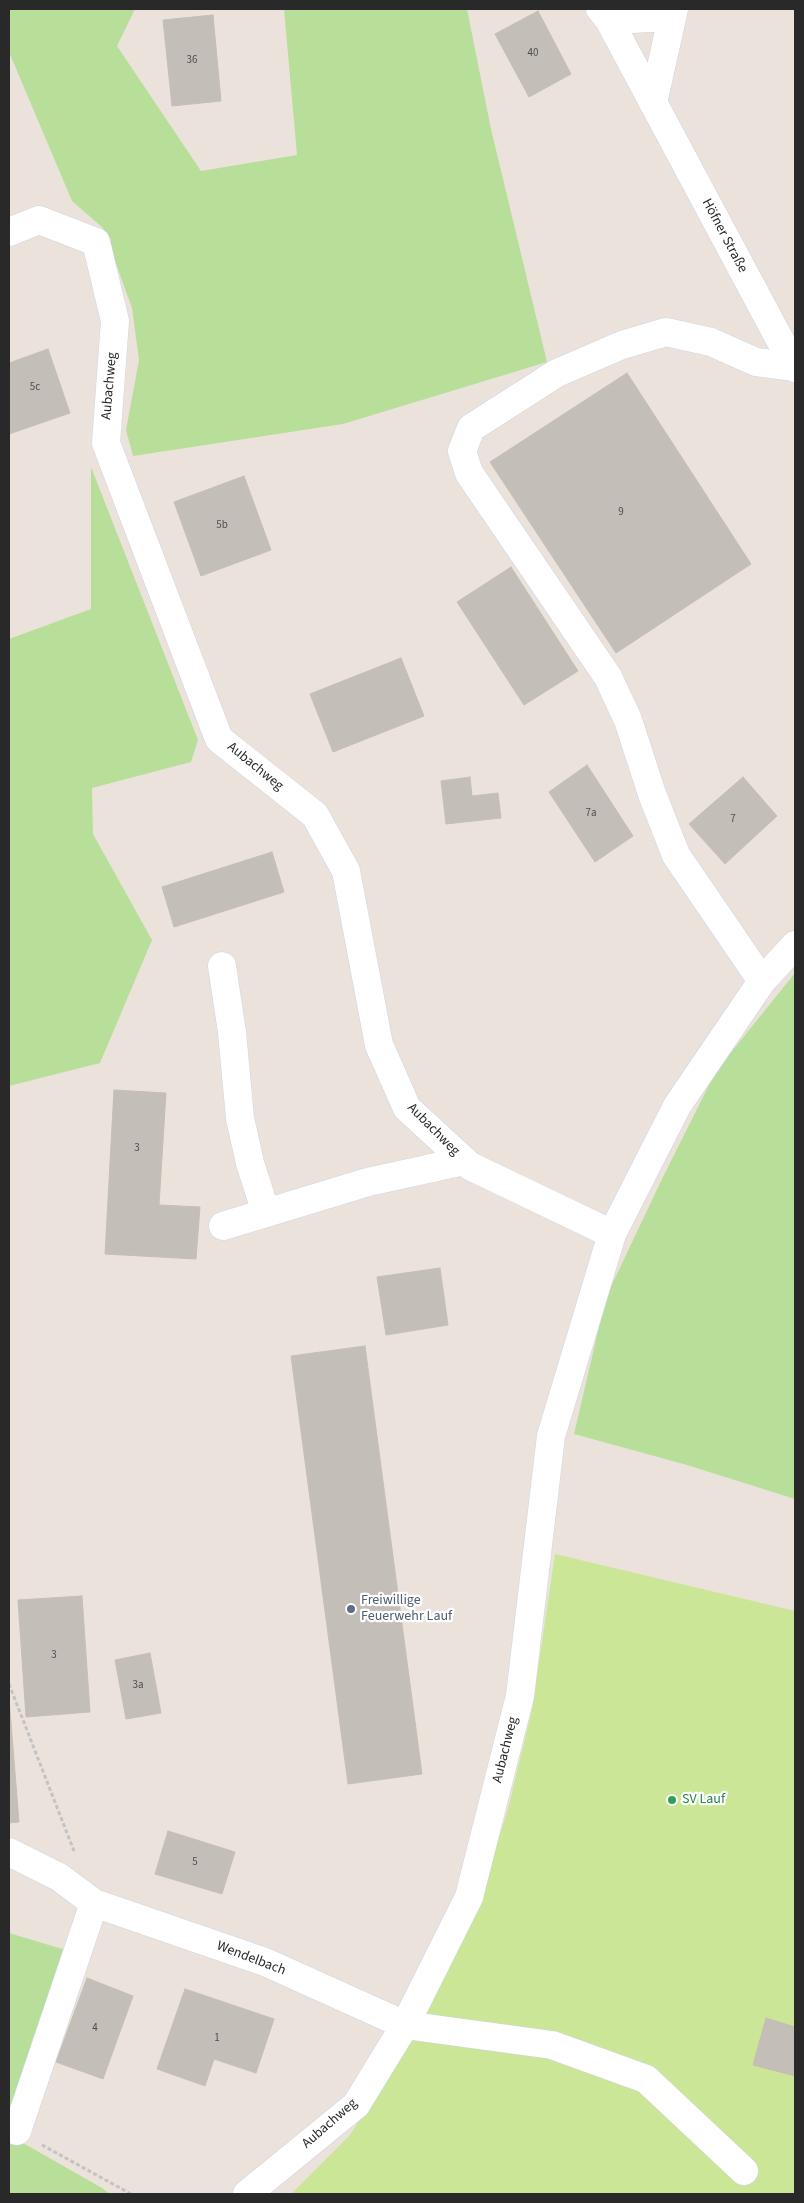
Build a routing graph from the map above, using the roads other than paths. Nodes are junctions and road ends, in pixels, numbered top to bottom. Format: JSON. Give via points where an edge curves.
{"nodes":[{"id":1,"x":673,"y":13,"type":"edge"},
{"id":2,"x":605,"y":15,"type":"edge"},
{"id":3,"x":653,"y":103,"type":"junction"},
{"id":4,"x":9,"y":232,"type":"edge"},
{"id":5,"x":795,"y":367,"type":"edge"},
{"id":6,"x":795,"y":945,"type":"edge"},
{"id":7,"x":222,"y":966,"type":"dead end"},
{"id":8,"x":762,"y":981,"type":"junction"},
{"id":9,"x":464,"y":1161,"type":"junction"},
{"id":10,"x":266,"y":1213,"type":"junction"},
{"id":11,"x":223,"y":1226,"type":"dead end"},
{"id":12,"x":612,"y":1234,"type":"junction"},
{"id":13,"x":9,"y":1852,"type":"edge"},
{"id":14,"x":94,"y":1903,"type":"junction"},
{"id":15,"x":405,"y":2025,"type":"junction"},
{"id":16,"x":17,"y":2131,"type":"road end"},
{"id":17,"x":744,"y":2170,"type":"dead end"},
{"id":18,"x":247,"y":2194,"type":"edge"}],
"edges":[{"from":1,"to":2,"type":"street"},
{"from":1,"to":3,"type":"street"},
{"from":2,"to":3,"type":"street","name":"Höfner Straße"},
{"from":3,"to":5,"type":"street","name":"Höfner Straße"},
{"from":4,"to":9,"type":"street","name":"Aubachweg","via":[[39,220],[96,242],[116,321],[106,443],[219,738],[315,815],[346,872],[379,1045],[407,1108]]},
{"from":5,"to":8,"type":"street","via":[[756,362],[710,342],[666,332],[622,345],[557,373],[471,428],[462,451],[469,473],[608,676],[628,720],[676,855]]},
{"from":6,"to":8,"type":"street","name":"Aubachweg"},
{"from":7,"to":10,"type":"street","via":[[240,1118]]},
{"from":8,"to":12,"type":"street","name":"Aubachweg","via":[[677,1106]]},
{"from":9,"to":10,"type":"street","via":[[368,1182]]},
{"from":9,"to":12,"type":"street","name":"Aubachweg"},
{"from":10,"to":11,"type":"street"},
{"from":12,"to":15,"type":"street","name":"Aubachweg","via":[[550,1436],[520,1696],[469,1897]]},
{"from":13,"to":14,"type":"street","name":"Wendelbach","via":[[59,1876]]},
{"from":14,"to":15,"type":"street","name":"Wendelbach","via":[[266,1962]]},
{"from":14,"to":16,"type":"street"},
{"from":15,"to":17,"type":"street","name":"Wendelbach","via":[[552,2045],[646,2080]]},
{"from":15,"to":18,"type":"street","name":"Aubachweg","via":[[356,2105]]}]}
